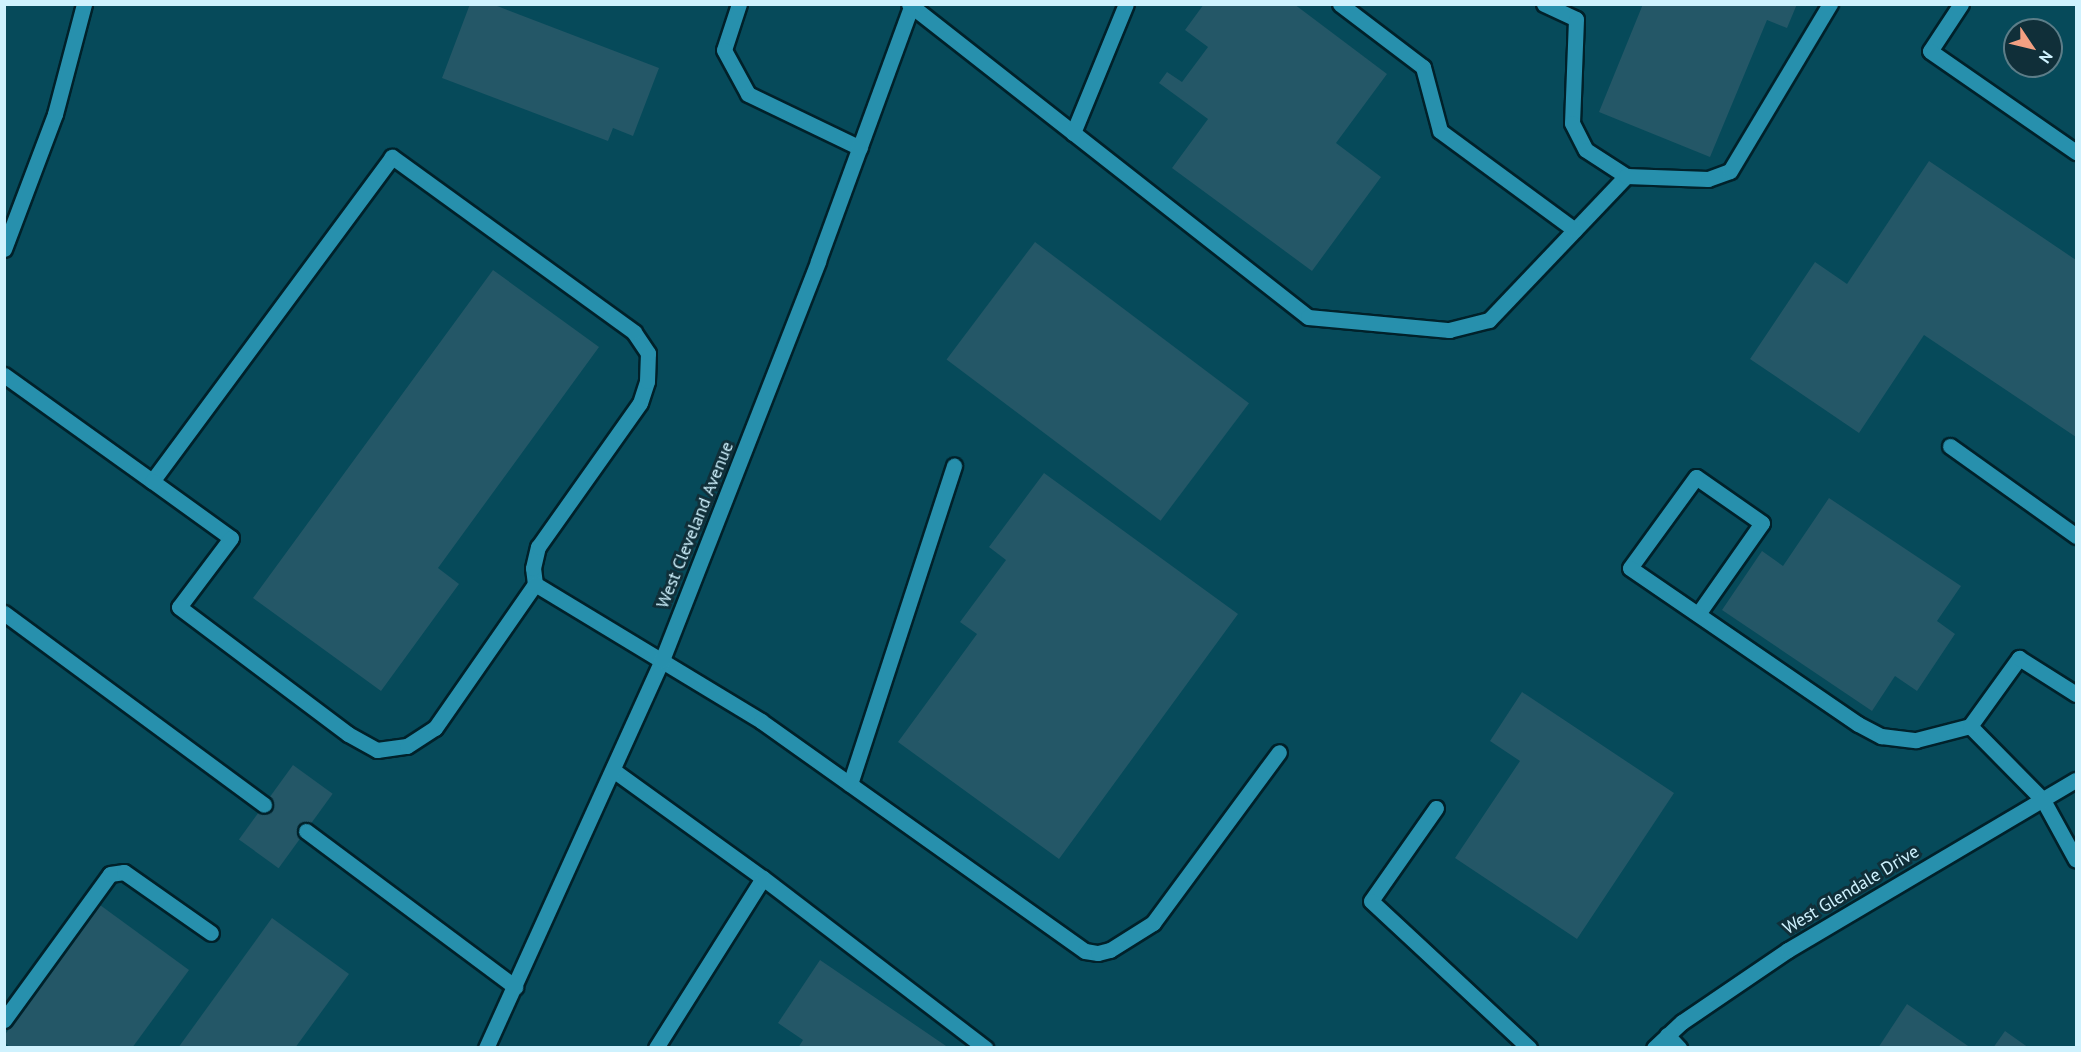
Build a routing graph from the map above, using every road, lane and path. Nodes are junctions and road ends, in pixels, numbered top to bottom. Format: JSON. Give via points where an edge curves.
{"nodes":[{"id":1,"x":84,"y":4,"type":"edge"},
{"id":2,"x":739,"y":4,"type":"edge"},
{"id":3,"x":1126,"y":4,"type":"edge"},
{"id":4,"x":1340,"y":4,"type":"edge"},
{"id":5,"x":1544,"y":4,"type":"edge"},
{"id":6,"x":1830,"y":4,"type":"edge"},
{"id":7,"x":1961,"y":4,"type":"edge"},
{"id":8,"x":910,"y":5,"type":"edge"},
{"id":9,"x":1073,"y":133,"type":"junction"},
{"id":10,"x":860,"y":148,"type":"junction"},
{"id":11,"x":2076,"y":152,"type":"edge"},
{"id":12,"x":1626,"y":176,"type":"junction"},
{"id":13,"x":1575,"y":230,"type":"junction"},
{"id":14,"x":4,"y":249,"type":"edge"},
{"id":15,"x":4,"y":375,"type":"edge"},
{"id":16,"x":1950,"y":446,"type":"dead end"},
{"id":17,"x":954,"y":466,"type":"dead end"},
{"id":18,"x":152,"y":481,"type":"junction"},
{"id":19,"x":2076,"y":536,"type":"edge"},
{"id":20,"x":534,"y":584,"type":"junction"},
{"id":21,"x":4,"y":613,"type":"edge"},
{"id":22,"x":1698,"y":614,"type":"junction"},
{"id":23,"x":662,"y":660,"type":"junction"},
{"id":24,"x":2076,"y":694,"type":"edge"},
{"id":25,"x":1970,"y":726,"type":"junction"},
{"id":26,"x":1279,"y":752,"type":"dead end"},
{"id":27,"x":613,"y":770,"type":"junction"},
{"id":28,"x":2076,"y":780,"type":"edge"},
{"id":29,"x":850,"y":784,"type":"junction"},
{"id":30,"x":2043,"y":800,"type":"junction"},
{"id":31,"x":264,"y":806,"type":"dead end"},
{"id":32,"x":1436,"y":808,"type":"dead end"},
{"id":33,"x":306,"y":831,"type":"dead end"},
{"id":34,"x":2076,"y":860,"type":"edge"},
{"id":35,"x":762,"y":878,"type":"junction"},
{"id":36,"x":211,"y":933,"type":"dead end"},
{"id":37,"x":515,"y":987,"type":"junction"},
{"id":38,"x":4,"y":1020,"type":"edge"},
{"id":39,"x":1667,"y":1035,"type":"junction"},
{"id":40,"x":486,"y":1047,"type":"edge"},
{"id":41,"x":656,"y":1047,"type":"edge"},
{"id":42,"x":985,"y":1047,"type":"edge"},
{"id":43,"x":1529,"y":1047,"type":"edge"},
{"id":44,"x":1654,"y":1047,"type":"edge"},
{"id":45,"x":1679,"y":1047,"type":"edge"}],
"edges":[{"from":1,"to":14,"type":"main road","via":[[55,114]]},
{"from":2,"to":10,"type":"main road","via":[[724,50],[748,94]]},
{"from":3,"to":9,"type":"main road"},
{"from":4,"to":13,"type":"main road","via":[[1423,67],[1440,131]]},
{"from":5,"to":12,"type":"main road","via":[[1576,19],[1572,123],[1586,150]]},
{"from":6,"to":12,"type":"main road","via":[[1730,171],[1708,179]]},
{"from":7,"to":11,"type":"main road","via":[[1930,51]]},
{"from":8,"to":9,"type":"main road"},
{"from":8,"to":10,"type":"main road","name":"West Cleveland Avenue"},
{"from":9,"to":13,"type":"main road","via":[[1308,317],[1449,330],[1471,328],[1489,320]]},
{"from":10,"to":23,"type":"main road","name":"West Cleveland Avenue"},
{"from":12,"to":13,"type":"main road"},
{"from":15,"to":18,"type":"main road"},
{"from":16,"to":19,"type":"main road"},
{"from":17,"to":29,"type":"main road"},
{"from":18,"to":20,"type":"main road","via":[[231,538],[178,607],[348,734],[377,750],[406,746],[435,728]]},
{"from":18,"to":20,"type":"main road","via":[[392,157],[634,332],[648,352],[647,381],[640,404],[538,547]]},
{"from":20,"to":23,"type":"main road"},
{"from":21,"to":31,"type":"main road"},
{"from":22,"to":22,"type":"main road","via":[[1630,568],[1696,477],[1762,523]]},
{"from":22,"to":25,"type":"main road","via":[[1881,736],[1916,740]]},
{"from":23,"to":27,"type":"main road","name":"West Cleveland Avenue"},
{"from":23,"to":29,"type":"main road","via":[[762,721]]},
{"from":24,"to":25,"type":"main road","via":[[2019,658]]},
{"from":25,"to":30,"type":"main road"},
{"from":26,"to":29,"type":"main road","via":[[1153,923],[1110,950],[1098,953],[1085,951]]},
{"from":27,"to":35,"type":"main road"},
{"from":27,"to":37,"type":"main road","name":"West Cleveland Avenue"},
{"from":28,"to":30,"type":"main road","name":"West Glendale Drive"},
{"from":30,"to":34,"type":"main road"},
{"from":30,"to":39,"type":"main road","name":"West Glendale Drive","via":[[1788,950]]},
{"from":32,"to":43,"type":"main road","via":[[1371,901]]},
{"from":33,"to":37,"type":"main road"},
{"from":35,"to":41,"type":"main road"},
{"from":35,"to":42,"type":"main road"},
{"from":36,"to":38,"type":"main road","via":[[124,872],[110,874]]},
{"from":37,"to":40,"type":"main road","name":"West Cleveland Avenue"},
{"from":39,"to":44,"type":"main road","name":"West Glendale Drive"},
{"from":39,"to":45,"type":"main road"}]}
